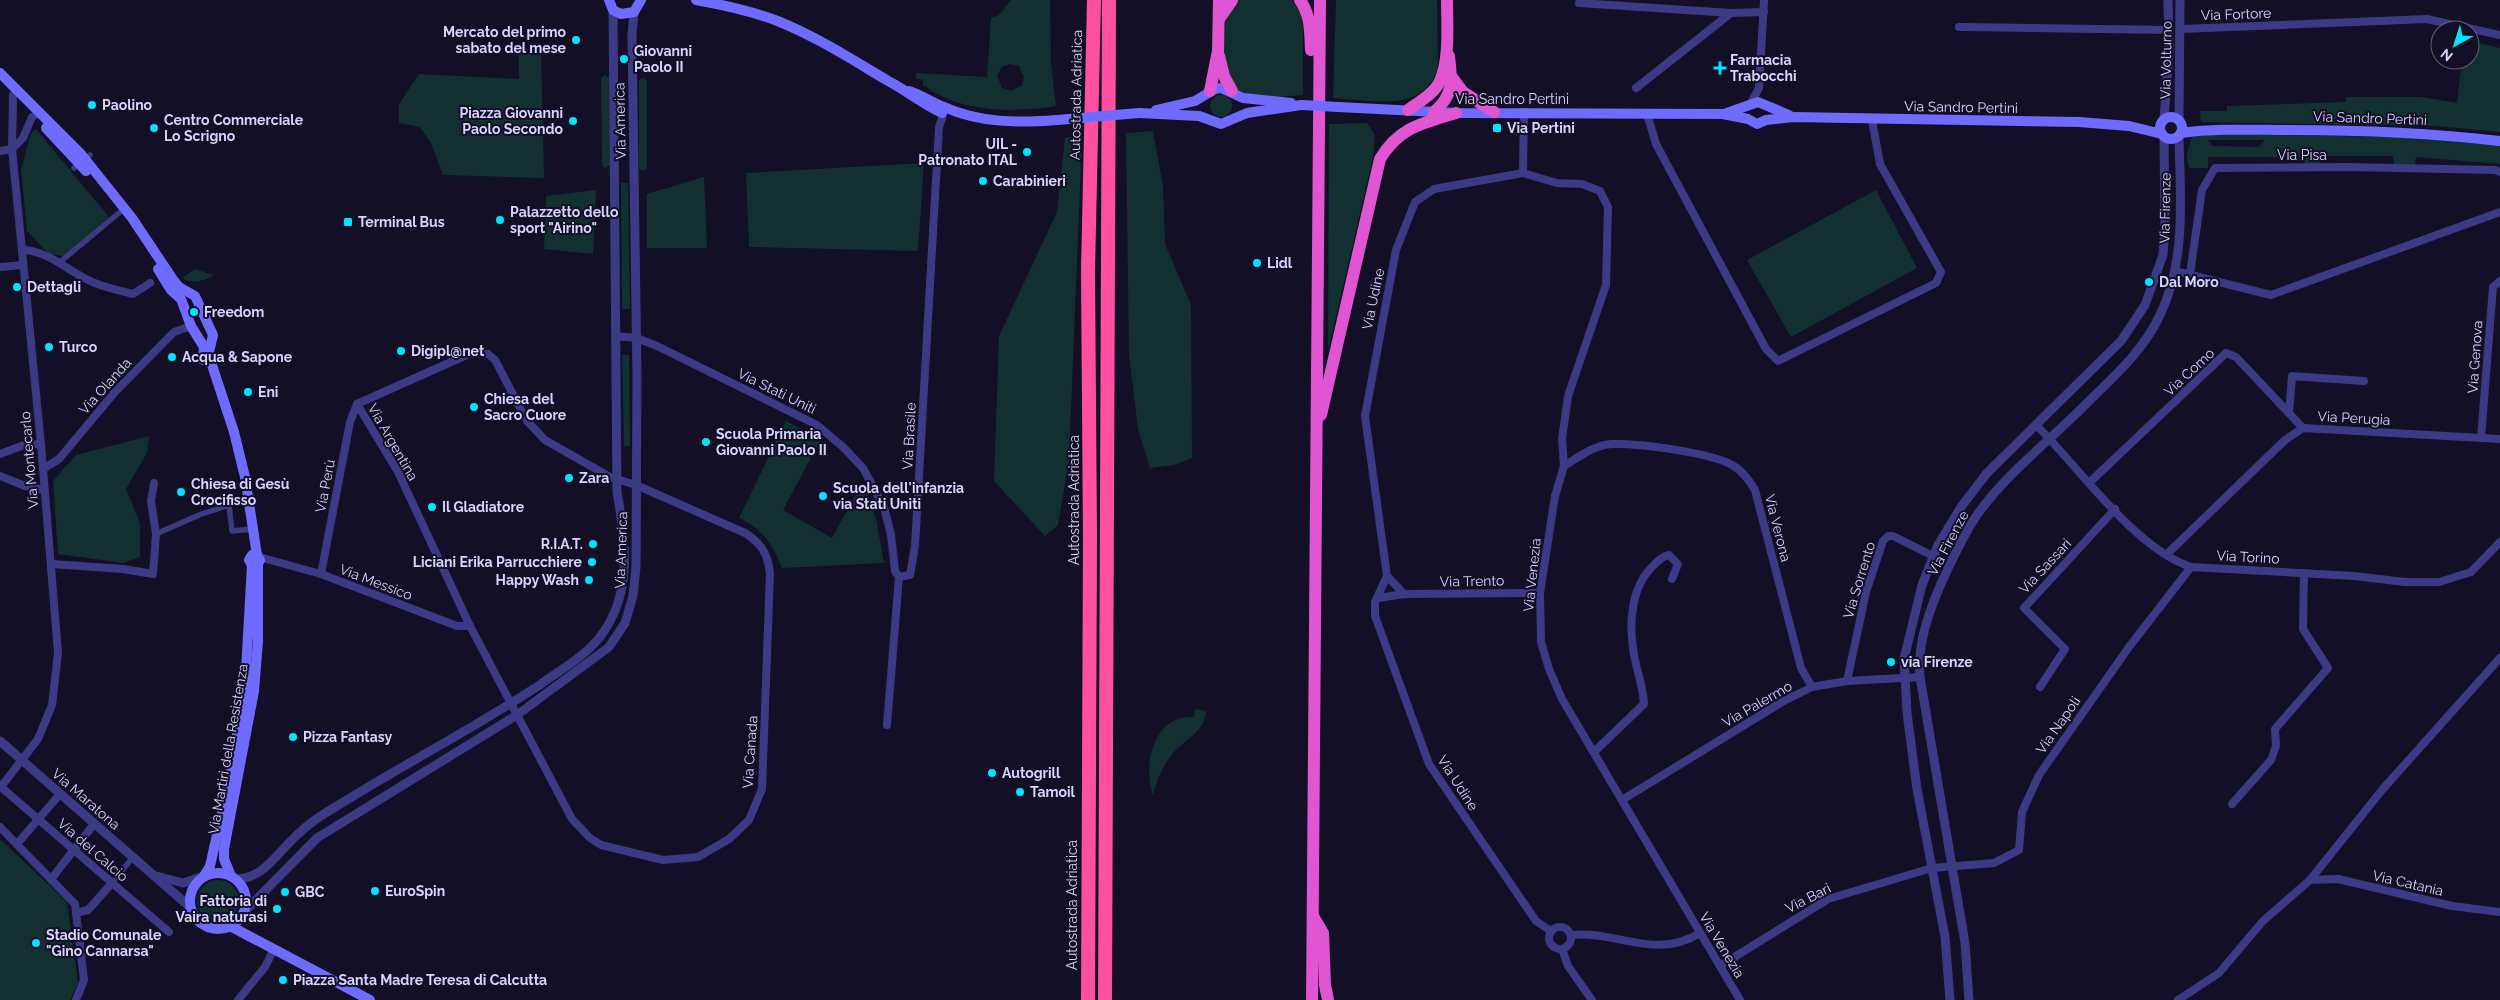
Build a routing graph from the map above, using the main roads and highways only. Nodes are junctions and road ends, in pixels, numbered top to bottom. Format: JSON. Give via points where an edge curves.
{"nodes":[{"id":1,"x":641,"y":0,"type":"edge"},
{"id":2,"x":696,"y":0,"type":"edge"},
{"id":3,"x":1094,"y":0,"type":"edge"},
{"id":4,"x":1109,"y":0,"type":"edge"},
{"id":5,"x":1219,"y":0,"type":"edge"},
{"id":6,"x":1232,"y":0,"type":"edge"},
{"id":7,"x":1300,"y":0,"type":"edge"},
{"id":8,"x":1320,"y":0,"type":"edge"},
{"id":9,"x":1326,"y":0,"type":"edge"},
{"id":10,"x":1447,"y":0,"type":"edge"},
{"id":11,"x":611,"y":5,"type":"edge"},
{"id":12,"x":1219,"y":18,"type":"junction"},
{"id":13,"x":1319,"y":27,"type":"junction"},
{"id":14,"x":1446,"y":42,"type":"junction"},
{"id":15,"x":1218,"y":51,"type":"junction"},
{"id":16,"x":1319,"y":71,"type":"junction"},
{"id":17,"x":2,"y":76,"type":"edge"},
{"id":18,"x":1452,"y":76,"type":"junction"},
{"id":19,"x":1208,"y":93,"type":"junction"},
{"id":20,"x":1234,"y":93,"type":"junction"},
{"id":21,"x":1301,"y":105,"type":"junction"},
{"id":22,"x":1750,"y":105,"type":"junction"},
{"id":23,"x":1765,"y":106,"type":"junction"},
{"id":24,"x":1408,"y":110,"type":"junction"},
{"id":25,"x":1141,"y":112,"type":"junction"},
{"id":26,"x":1434,"y":112,"type":"junction"},
{"id":27,"x":1494,"y":112,"type":"junction"},
{"id":28,"x":1456,"y":113,"type":"junction"},
{"id":29,"x":1723,"y":114,"type":"junction"},
{"id":30,"x":1236,"y":116,"type":"junction"},
{"id":31,"x":1793,"y":117,"type":"junction"},
{"id":32,"x":1748,"y":119,"type":"junction"},
{"id":33,"x":1766,"y":120,"type":"junction"},
{"id":34,"x":2163,"y":120,"type":"junction"},
{"id":35,"x":1210,"y":121,"type":"junction"},
{"id":36,"x":2180,"y":121,"type":"junction"},
{"id":37,"x":2129,"y":126,"type":"junction"},
{"id":38,"x":2209,"y":130,"type":"junction"},
{"id":39,"x":2163,"y":135,"type":"junction"},
{"id":40,"x":2180,"y":135,"type":"junction"},
{"id":41,"x":2500,"y":140,"type":"edge"},
{"id":42,"x":82,"y":161,"type":"junction"},
{"id":43,"x":185,"y":296,"type":"junction"},
{"id":44,"x":208,"y":346,"type":"junction"},
{"id":45,"x":1315,"y":442,"type":"junction"},
{"id":46,"x":256,"y":559,"type":"junction"},
{"id":47,"x":204,"y":876,"type":"junction"},
{"id":48,"x":233,"y":877,"type":"junction"},
{"id":49,"x":243,"y":913,"type":"junction"},
{"id":50,"x":1313,"y":916,"type":"junction"},
{"id":51,"x":230,"y":926,"type":"junction"},
{"id":52,"x":260,"y":941,"type":"junction"},
{"id":53,"x":1311,"y":997,"type":"edge"},
{"id":54,"x":370,"y":1000,"type":"edge"},
{"id":55,"x":1088,"y":1000,"type":"edge"},
{"id":56,"x":1105,"y":1000,"type":"edge"},
{"id":57,"x":1328,"y":1000,"type":"edge"}],
"edges":[{"from":1,"to":11,"type":"main road","via":[[634,12],[621,14]]},
{"from":2,"to":25,"type":"main road","name":"Via Sandro Pertini","bridge":true,"via":[[780,22],[904,89],[920,103],[946,113],[1029,122]]},
{"from":3,"to":55,"type":"highway","name":"Autostrada Adriatica","via":[[1088,270]]},
{"from":4,"to":56,"type":"highway"},
{"from":5,"to":12,"type":"highway"},
{"from":6,"to":12,"type":"highway"},
{"from":7,"to":16,"type":"highway","via":[[1307,10],[1311,57]]},
{"from":8,"to":13,"type":"highway"},
{"from":9,"to":13,"type":"highway"},
{"from":10,"to":14,"type":"highway"},
{"from":12,"to":15,"type":"highway"},
{"from":13,"to":16,"type":"highway"},
{"from":14,"to":18,"type":"highway"},
{"from":14,"to":24,"type":"highway","via":[[1439,82],[1432,92]]},
{"from":15,"to":19,"type":"highway"},
{"from":15,"to":20,"type":"highway","via":[[1224,76]]},
{"from":16,"to":45,"type":"highway"},
{"from":17,"to":42,"type":"main road","name":"Via Martiri della Resistenza"},
{"from":17,"to":42,"type":"main road","name":"Via Martiri della Resistenza","via":[[13,95]]},
{"from":18,"to":26,"type":"highway","via":[[1445,102]]},
{"from":18,"to":27,"type":"highway","via":[[1463,92]]},
{"from":19,"to":20,"type":"main road","name":"Via Sandro Pertini","via":[[1221,88]]},
{"from":19,"to":25,"type":"main road","name":"Via Sandro Pertini","via":[[1195,101]]},
{"from":19,"to":35,"type":"main road","via":[[1203,106]]},
{"from":20,"to":21,"type":"main road","name":"Via Sandro Pertini","via":[[1255,100]]},
{"from":20,"to":30,"type":"main road","via":[[1239,106]]},
{"from":21,"to":24,"type":"main road","name":"Via Sandro Pertini","bridge":true},
{"from":21,"to":30,"type":"main road","name":"Via Sandro Pertini"},
{"from":22,"to":23,"type":"main road","name":"Via Sandro Pertini","via":[[1758,102]]},
{"from":22,"to":29,"type":"main road","name":"Via Sandro Pertini"},
{"from":22,"to":32,"type":"main road","via":[[1746,115]]},
{"from":23,"to":31,"type":"main road","name":"Via Sandro Pertini"},
{"from":23,"to":33,"type":"main road"},
{"from":24,"to":26,"type":"main road","name":"Via Sandro Pertini"},
{"from":25,"to":35,"type":"main road","name":"Via Sandro Pertini","via":[[1199,116]]},
{"from":26,"to":28,"type":"main road","name":"Via Sandro Pertini"},
{"from":27,"to":28,"type":"main road","name":"Via Sandro Pertini"},
{"from":27,"to":29,"type":"main road","name":"Via Sandro Pertini"},
{"from":28,"to":45,"type":"highway","via":[[1404,131],[1389,143],[1380,159]]},
{"from":29,"to":32,"type":"main road","name":"Via Sandro Pertini"},
{"from":30,"to":35,"type":"main road","name":"Via Sandro Pertini","via":[[1227,123]]},
{"from":31,"to":33,"type":"main road","name":"Via Sandro Pertini"},
{"from":31,"to":37,"type":"main road","name":"Via Sandro Pertini","via":[[2079,122]]},
{"from":32,"to":33,"type":"main road","name":"Via Sandro Pertini","via":[[1757,124]]},
{"from":34,"to":36,"type":"main road","name":"Via Sandro Pertini","via":[[2172,116]]},
{"from":34,"to":37,"type":"main road","name":"Via Sandro Pertini"},
{"from":34,"to":39,"type":"main road","via":[[2160,128]]},
{"from":36,"to":38,"type":"main road","name":"Via Sandro Pertini"},
{"from":36,"to":40,"type":"main road"},
{"from":37,"to":39,"type":"main road","name":"Via Sandro Pertini"},
{"from":38,"to":40,"type":"main road","name":"Via Sandro Pertini"},
{"from":38,"to":41,"type":"main road","name":"Via Sandro Pertini","via":[[2356,130]]},
{"from":39,"to":40,"type":"main road","name":"Via Sandro Pertini","via":[[2171,139]]},
{"from":42,"to":43,"type":"main road","name":"Via Martiri della Resistenza","via":[[132,218]]},
{"from":42,"to":43,"type":"main road","name":"Via Martiri della Resistenza","via":[[136,231],[171,290]]},
{"from":43,"to":44,"type":"main road","name":"Via Martiri della Resistenza","via":[[191,326]]},
{"from":43,"to":44,"type":"main road","name":"Via Martiri della Resistenza","via":[[195,296],[213,335]]},
{"from":44,"to":46,"type":"main road","name":"Via Martiri della Resistenza","via":[[203,360],[224,416],[242,479]]},
{"from":45,"to":50,"type":"highway"},
{"from":46,"to":47,"type":"main road","name":"Via Martiri della Resistenza","via":[[245,688],[228,786],[210,866]]},
{"from":46,"to":48,"type":"main road","name":"Via Martiri della Resistenza","via":[[258,641],[254,691],[224,849],[224,859]]},
{"from":47,"to":48,"type":"main road","via":[[221,873]]},
{"from":47,"to":51,"type":"main road","name":"Via Martiri della Resistenza","via":[[190,897],[197,920],[205,926],[219,929]]},
{"from":48,"to":49,"type":"main road","name":"Via Martiri della Resistenza","via":[[245,894]]},
{"from":49,"to":51,"type":"main road"},
{"from":49,"to":52,"type":"main road","via":[[249,929]]},
{"from":50,"to":53,"type":"highway"},
{"from":50,"to":57,"type":"highway","via":[[1323,933]]},
{"from":51,"to":52,"type":"main road"},
{"from":52,"to":54,"type":"main road"}]}
